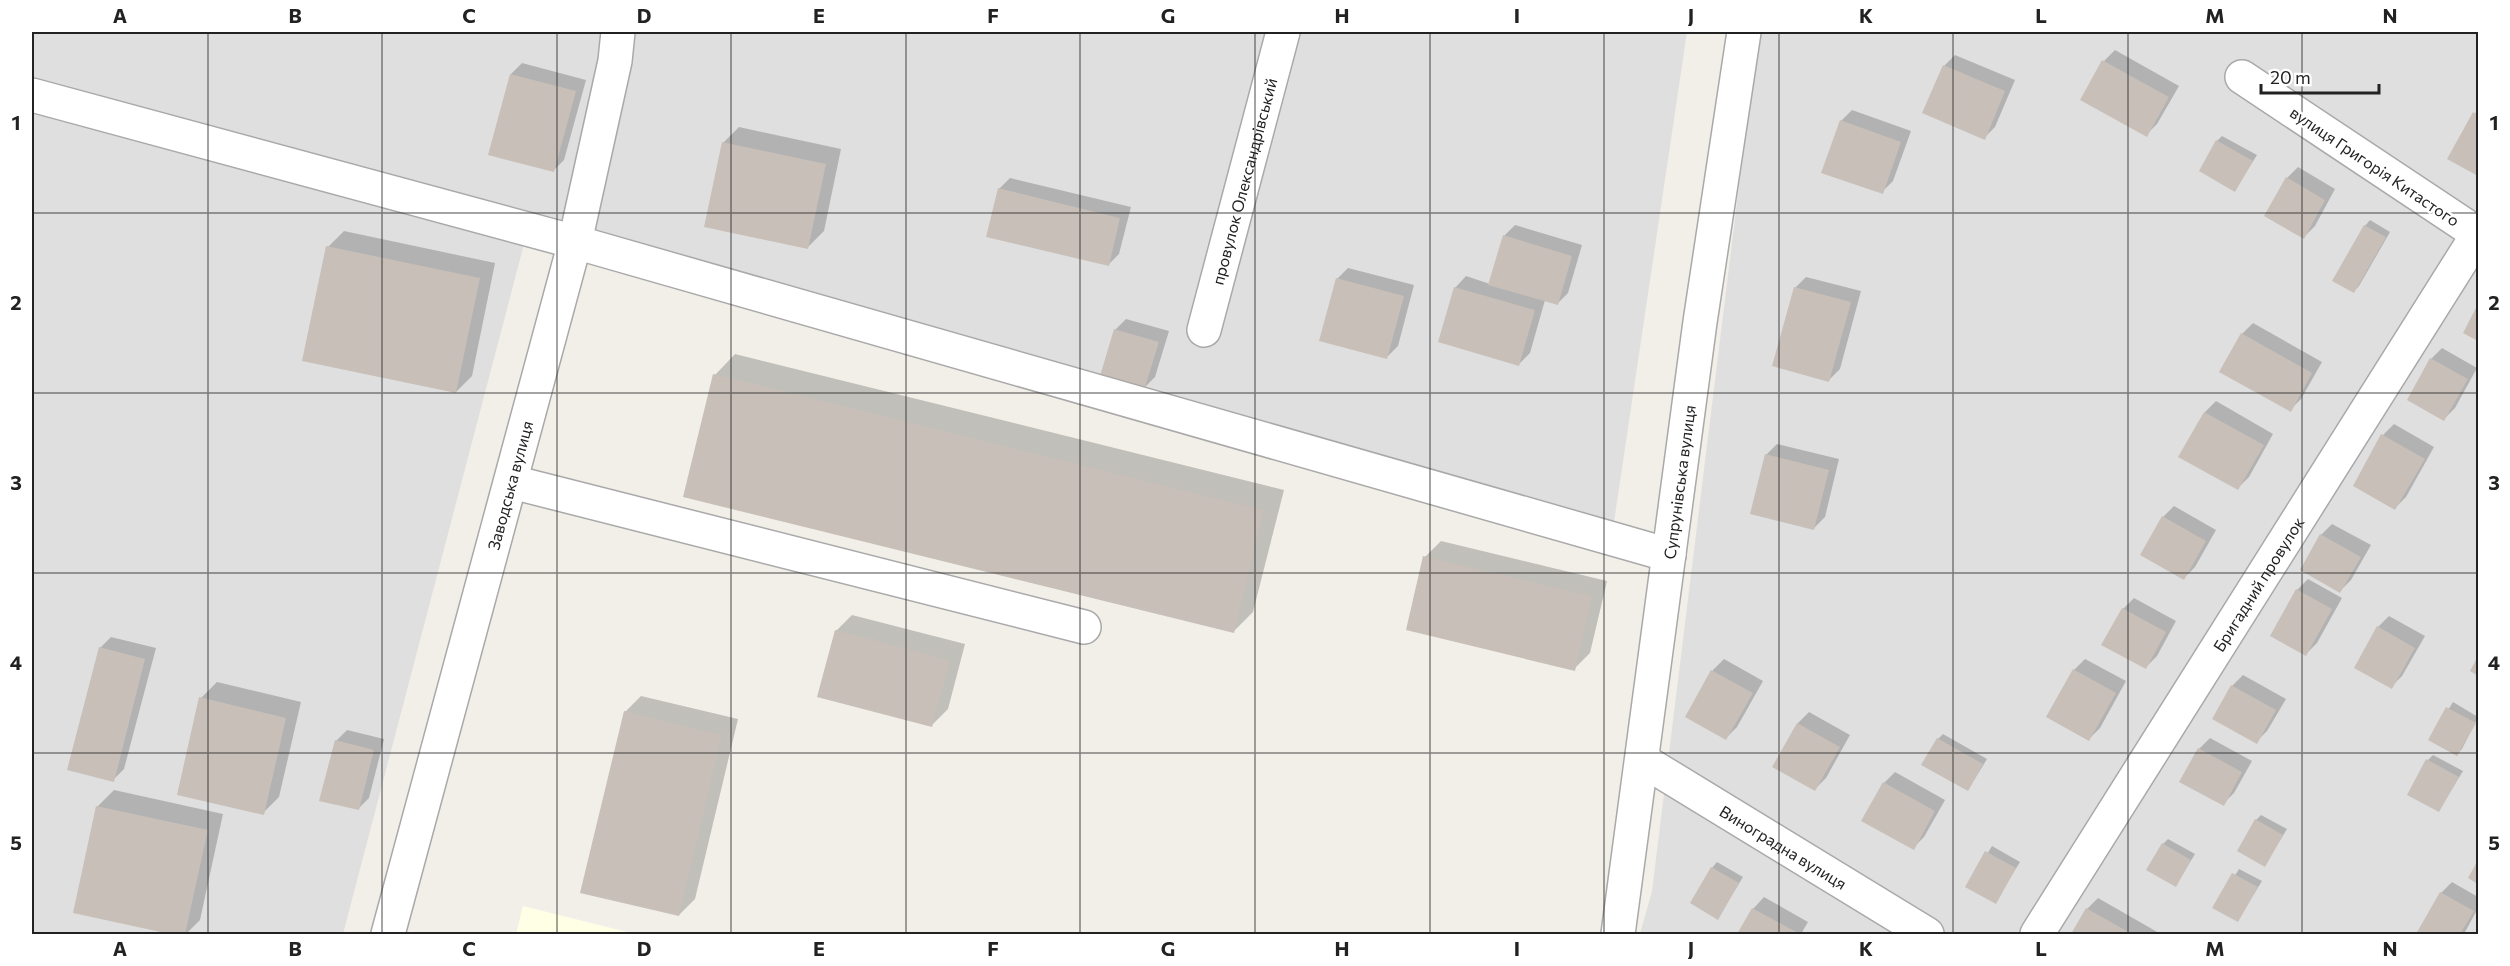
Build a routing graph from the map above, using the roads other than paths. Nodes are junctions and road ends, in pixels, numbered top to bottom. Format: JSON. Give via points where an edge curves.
{"nodes":[{"id":1,"x":618,"y":32,"type":"edge"},
{"id":2,"x":1283,"y":32,"type":"edge"},
{"id":3,"x":1744,"y":32,"type":"edge"},
{"id":4,"x":2242,"y":77,"type":"dead end"},
{"id":5,"x":32,"y":95,"type":"edge"},
{"id":6,"x":2478,"y":234,"type":"edge"},
{"id":7,"x":575,"y":242,"type":"junction"},
{"id":8,"x":1204,"y":330,"type":"dead end"},
{"id":9,"x":512,"y":482,"type":"junction"},
{"id":10,"x":1669,"y":555,"type":"junction"},
{"id":11,"x":1084,"y":627,"type":"dead end"},
{"id":12,"x":1642,"y":760,"type":"junction"},
{"id":13,"x":388,"y":934,"type":"edge"},
{"id":14,"x":1618,"y":934,"type":"edge"},
{"id":15,"x":1927,"y":934,"type":"edge"},
{"id":16,"x":2037,"y":934,"type":"edge"}],
"edges":[{"from":1,"to":7,"type":"street","name":"Заводська вулиця"},
{"from":2,"to":8,"type":"street","name":"провулок Олександрівський"},
{"from":3,"to":10,"type":"street","name":"Супрунівська вулиця"},
{"from":4,"to":6,"type":"street","name":"вулиця Григорія Китастого"},
{"from":5,"to":7,"type":"street"},
{"from":6,"to":16,"type":"street","name":"Бригадний провулок"},
{"from":7,"to":9,"type":"street","name":"Заводська вулиця"},
{"from":7,"to":10,"type":"street"},
{"from":9,"to":11,"type":"street"},
{"from":9,"to":13,"type":"street","name":"Заводська вулиця"},
{"from":10,"to":12,"type":"street","name":"Супрунівська вулиця"},
{"from":12,"to":14,"type":"street","name":"Супрунівська вулиця"},
{"from":12,"to":15,"type":"street","name":"Виноградна вулиця"}]}
